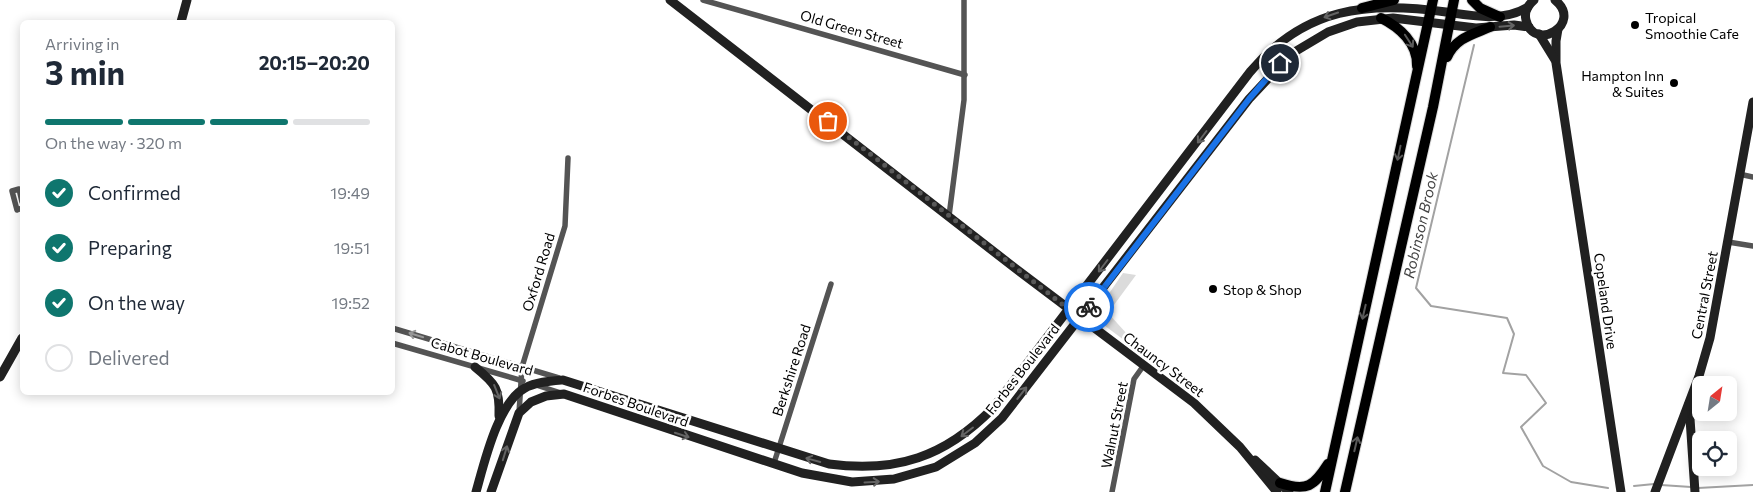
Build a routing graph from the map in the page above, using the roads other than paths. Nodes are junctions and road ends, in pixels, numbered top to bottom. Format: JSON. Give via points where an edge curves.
{"nodes":[{"id":1,"x":187,"y":0,"type":"edge"},
{"id":2,"x":670,"y":0,"type":"edge"},
{"id":3,"x":703,"y":0,"type":"edge"},
{"id":4,"x":964,"y":0,"type":"edge"},
{"id":5,"x":1394,"y":0,"type":"edge"},
{"id":6,"x":1454,"y":0,"type":"edge"},
{"id":7,"x":1472,"y":0,"type":"edge"},
{"id":8,"x":1555,"y":0,"type":"edge"},
{"id":9,"x":1532,"y":2,"type":"edge"},
{"id":10,"x":1432,"y":5,"type":"edge"},
{"id":11,"x":1362,"y":8,"type":"junction"},
{"id":12,"x":1451,"y":13,"type":"junction"},
{"id":13,"x":1500,"y":17,"type":"junction"},
{"id":14,"x":1381,"y":18,"type":"junction"},
{"id":15,"x":181,"y":20,"type":"edge"},
{"id":16,"x":1429,"y":21,"type":"junction"},
{"id":17,"x":1449,"y":24,"type":"junction"},
{"id":18,"x":1490,"y":27,"type":"junction"},
{"id":19,"x":1529,"y":27,"type":"junction"},
{"id":20,"x":1558,"y":29,"type":"junction"},
{"id":21,"x":1539,"y":34,"type":"junction"},
{"id":22,"x":1556,"y":63,"type":"junction"},
{"id":23,"x":1441,"y":66,"type":"junction"},
{"id":24,"x":965,"y":75,"type":"junction"},
{"id":25,"x":1417,"y":76,"type":"junction"},
{"id":26,"x":1753,"y":102,"type":"edge"},
{"id":27,"x":568,"y":158,"type":"dead end"},
{"id":28,"x":1739,"y":174,"type":"junction"},
{"id":29,"x":1753,"y":177,"type":"edge"},
{"id":30,"x":20,"y":193,"type":"edge"},
{"id":31,"x":20,"y":209,"type":"edge"},
{"id":32,"x":949,"y":216,"type":"junction"},
{"id":33,"x":1728,"y":242,"type":"junction"},
{"id":34,"x":1753,"y":246,"type":"edge"},
{"id":35,"x":831,"y":284,"type":"dead end"},
{"id":36,"x":1069,"y":309,"type":"junction"},
{"id":37,"x":1080,"y":318,"type":"junction"},
{"id":38,"x":395,"y":329,"type":"edge"},
{"id":39,"x":20,"y":342,"type":"edge"},
{"id":40,"x":395,"y":345,"type":"edge"},
{"id":41,"x":1144,"y":365,"type":"junction"},
{"id":42,"x":475,"y":367,"type":"junction"},
{"id":43,"x":522,"y":367,"type":"junction"},
{"id":44,"x":0,"y":377,"type":"edge"},
{"id":45,"x":521,"y":380,"type":"junction"},
{"id":46,"x":563,"y":380,"type":"junction"},
{"id":47,"x":534,"y":385,"type":"junction"},
{"id":48,"x":520,"y":391,"type":"junction"},
{"id":49,"x":564,"y":394,"type":"junction"},
{"id":50,"x":1689,"y":402,"type":"junction"},
{"id":51,"x":518,"y":413,"type":"junction"},
{"id":52,"x":498,"y":426,"type":"junction"},
{"id":53,"x":779,"y":450,"type":"junction"},
{"id":54,"x":1332,"y":459,"type":"junction"},
{"id":55,"x":774,"y":463,"type":"junction"},
{"id":56,"x":1657,"y":486,"type":"edge"},
{"id":57,"x":1278,"y":487,"type":"edge"},
{"id":58,"x":1694,"y":488,"type":"edge"},
{"id":59,"x":476,"y":492,"type":"edge"},
{"id":60,"x":491,"y":492,"type":"edge"},
{"id":61,"x":1112,"y":492,"type":"edge"},
{"id":62,"x":1289,"y":492,"type":"edge"},
{"id":63,"x":1325,"y":492,"type":"edge"},
{"id":64,"x":1345,"y":492,"type":"edge"},
{"id":65,"x":1621,"y":492,"type":"edge"}],
"edges":[{"from":1,"to":15,"type":"street"},
{"from":2,"to":32,"type":"street","name":"Chauncy Street"},
{"from":3,"to":24,"type":"street","name":"Old Green Street"},
{"from":4,"to":24,"type":"street"},
{"from":5,"to":11,"type":"highway"},
{"from":6,"to":12,"type":"highway"},
{"from":7,"to":13,"type":"highway","via":[[1480,8]]},
{"from":8,"to":20,"type":"street","via":[[1564,14]]},
{"from":9,"to":13,"type":"street","name":"Forbes Boulevard"},
{"from":9,"to":19,"type":"street","via":[[1526,15]]},
{"from":10,"to":11,"type":"street","name":"Forbes Boulevard"},
{"from":10,"to":12,"type":"street","name":"Forbes Boulevard"},
{"from":10,"to":16,"type":"highway"},
{"from":11,"to":36,"type":"street","name":"Forbes Boulevard","one_way":true,"via":[[1328,16],[1304,27],[1262,59]]},
{"from":12,"to":13,"type":"street","name":"Forbes Boulevard"},
{"from":12,"to":17,"type":"highway"},
{"from":14,"to":16,"type":"street","name":"Forbes Boulevard"},
{"from":14,"to":25,"type":"highway","one_way":true,"via":[[1397,26],[1408,38],[1418,60]]},
{"from":14,"to":37,"type":"street","name":"Forbes Boulevard","via":[[1328,32],[1280,63]]},
{"from":16,"to":17,"type":"street","name":"Forbes Boulevard"},
{"from":16,"to":25,"type":"highway"},
{"from":17,"to":18,"type":"street","name":"Forbes Boulevard"},
{"from":17,"to":23,"type":"highway"},
{"from":18,"to":19,"type":"street","name":"Forbes Boulevard","one_way":true},
{"from":18,"to":23,"type":"highway","via":[[1457,42]]},
{"from":19,"to":21,"type":"street"},
{"from":20,"to":21,"type":"street","via":[[1551,34]]},
{"from":20,"to":22,"type":"street"},
{"from":21,"to":22,"type":"street"},
{"from":22,"to":65,"type":"street","name":"Copeland Drive"},
{"from":64,"to":23,"type":"highway","one_way":true},
{"from":24,"to":32,"type":"street"},
{"from":25,"to":54,"type":"highway","one_way":true},
{"from":26,"to":28,"type":"street","name":"Central Street"},
{"from":27,"to":43,"type":"street","name":"Oxford Road","via":[[565,226]]},
{"from":28,"to":29,"type":"street"},
{"from":28,"to":33,"type":"street","name":"Central Street"},
{"from":30,"to":31,"type":"street","via":[[19,189],[12,191]]},
{"from":32,"to":36,"type":"street","name":"Chauncy Street"},
{"from":33,"to":34,"type":"street"},
{"from":33,"to":50,"type":"street","name":"Central Street","via":[[1710,338]]},
{"from":35,"to":53,"type":"street","name":"Berkshire Road"},
{"from":36,"to":37,"type":"street","name":"Chauncy Street"},
{"from":36,"to":53,"type":"street","name":"Forbes Boulevard","one_way":true,"via":[[993,408],[971,429],[933,453],[906,462],[867,468],[829,464]]},
{"from":37,"to":41,"type":"street","name":"Chauncy Street"},
{"from":55,"to":37,"type":"street","name":"Forbes Boulevard","one_way":true,"via":[[817,477],[863,482],[894,479],[944,463],[976,443],[997,423]]},
{"from":43,"to":38,"type":"street","name":"Cabot Boulevard","one_way":true},
{"from":39,"to":44,"type":"street"},
{"from":40,"to":42,"type":"street","name":"Cabot Boulevard"},
{"from":41,"to":57,"type":"street","name":"Chauncy Street","via":[[1208,414]]},
{"from":41,"to":61,"type":"street","name":"Walnut Street","via":[[1134,379]]},
{"from":42,"to":45,"type":"street","name":"Cabot Boulevard"},
{"from":42,"to":52,"type":"street","one_way":true,"via":[[490,379],[499,393]]},
{"from":43,"to":45,"type":"street","name":"Oxford Road"},
{"from":43,"to":46,"type":"street","name":"Cabot Boulevard"},
{"from":45,"to":47,"type":"street","name":"Cabot Boulevard"},
{"from":45,"to":48,"type":"street","name":"Oxford Road"},
{"from":46,"to":47,"type":"street","name":"Forbes Boulevard"},
{"from":46,"to":53,"type":"street","name":"Forbes Boulevard"},
{"from":47,"to":48,"type":"street","name":"Forbes Boulevard"},
{"from":47,"to":49,"type":"street","name":"Cabot Boulevard"},
{"from":48,"to":51,"type":"street"},
{"from":48,"to":52,"type":"street","name":"Forbes Boulevard","via":[[505,408]]},
{"from":49,"to":51,"type":"street","name":"Forbes Boulevard","via":[[536,400]]},
{"from":49,"to":55,"type":"street","name":"Forbes Boulevard","one_way":true},
{"from":50,"to":56,"type":"street"},
{"from":50,"to":58,"type":"street","name":"Central Street"},
{"from":60,"to":51,"type":"street","one_way":true},
{"from":52,"to":59,"type":"street","name":"Forbes Boulevard"},
{"from":53,"to":55,"type":"street","name":"Berkshire Road"},
{"from":54,"to":57,"type":"highway","via":[[1313,485]]},
{"from":54,"to":63,"type":"highway"},
{"from":57,"to":62,"type":"street","name":"Chauncy Street"}]}
